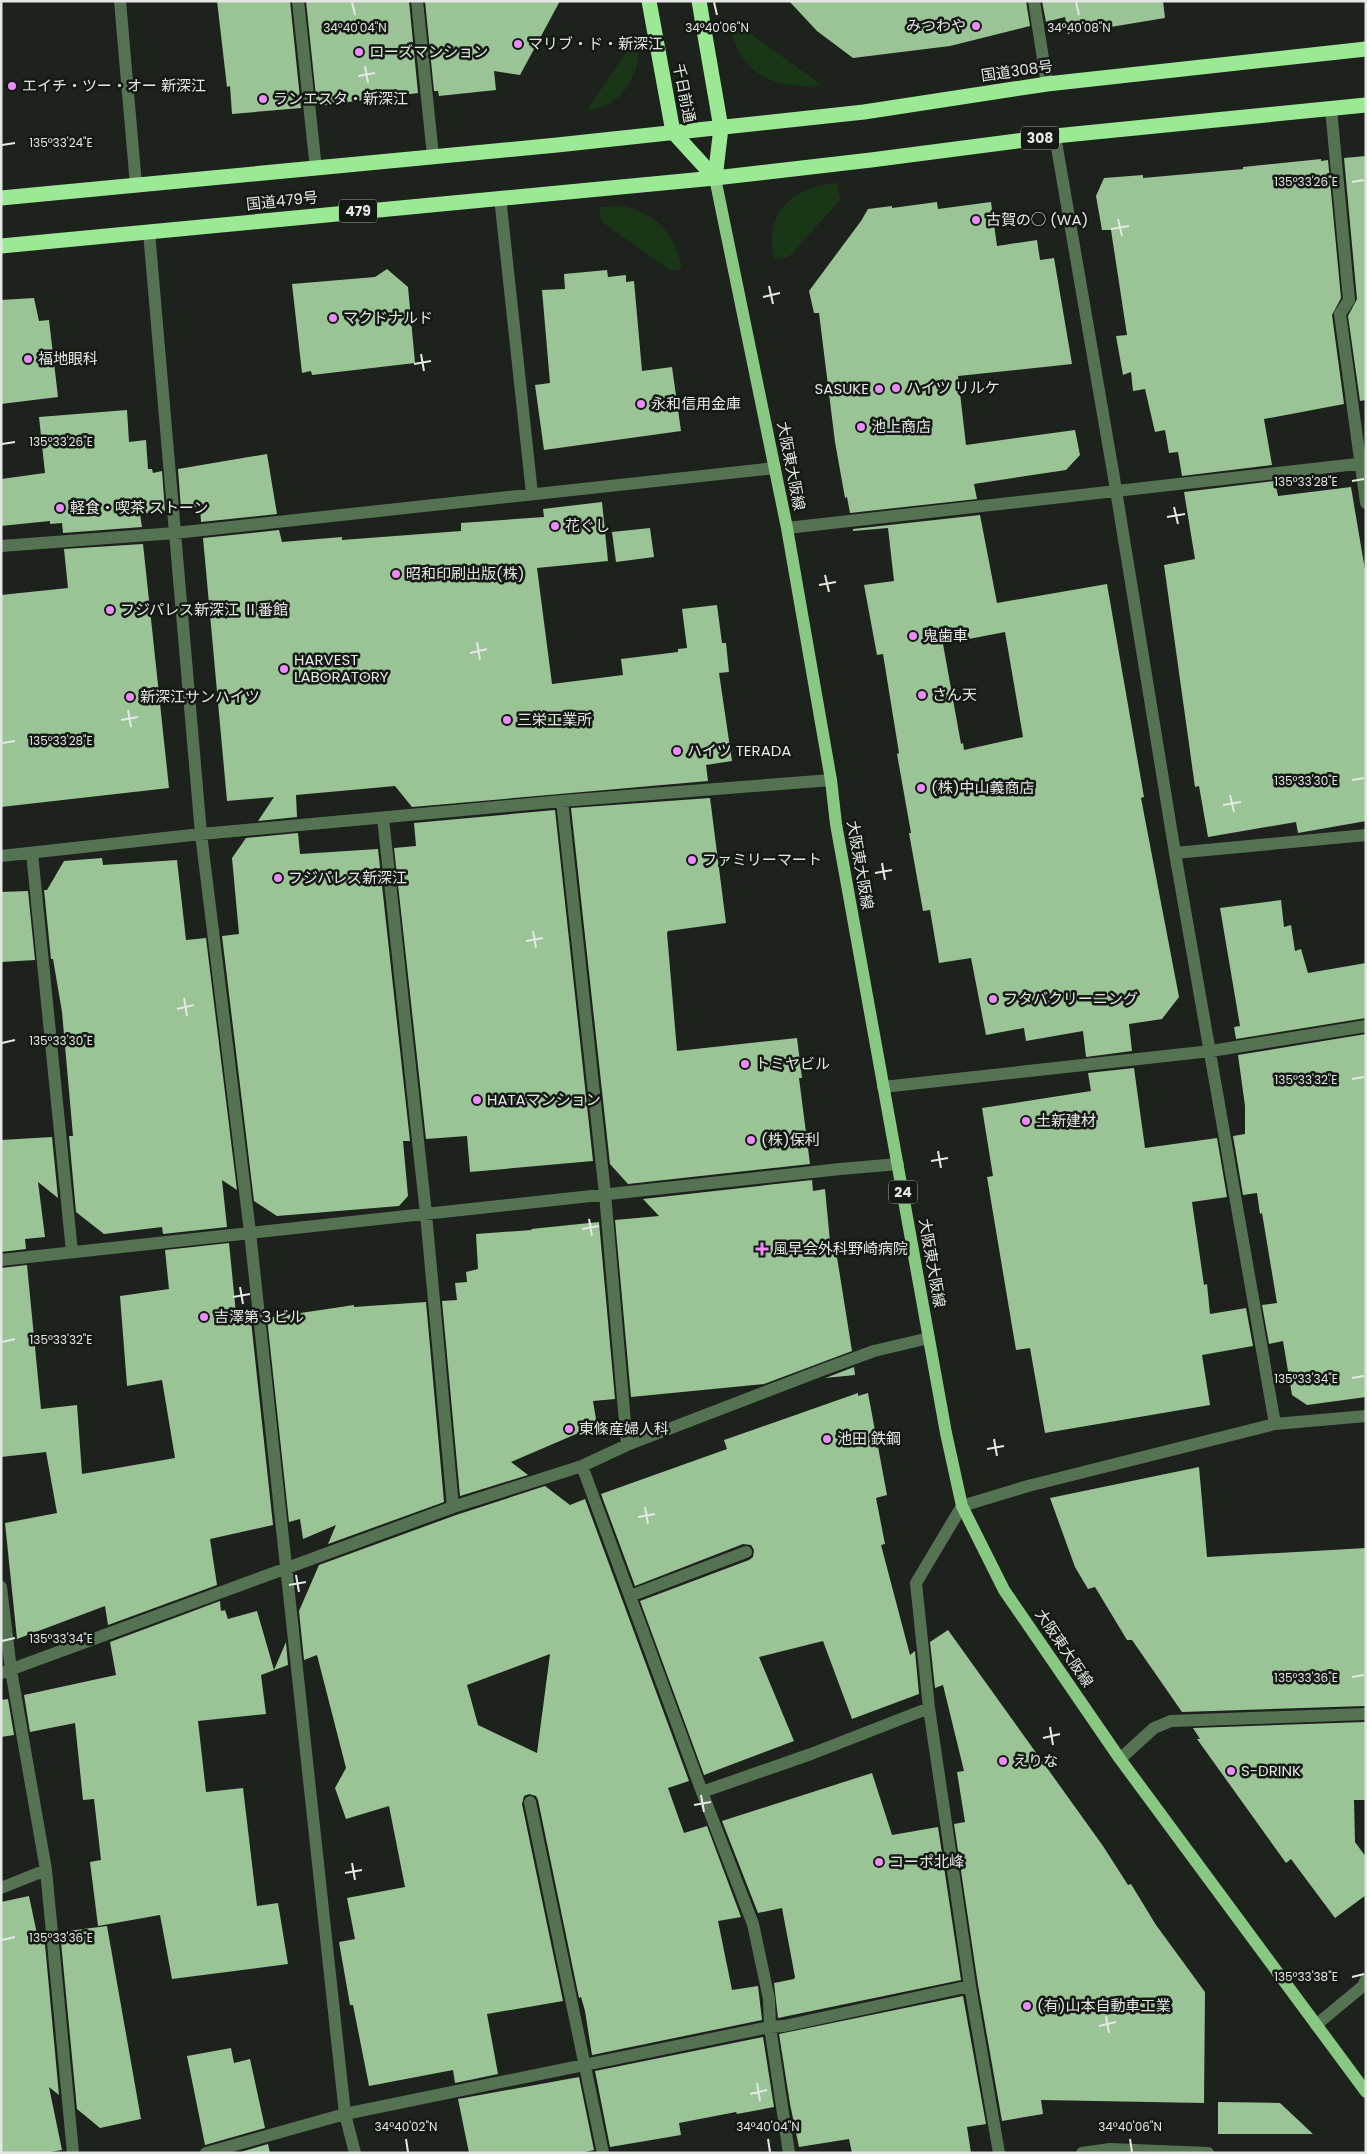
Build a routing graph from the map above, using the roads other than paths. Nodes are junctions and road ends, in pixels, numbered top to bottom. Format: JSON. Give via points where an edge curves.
{"nodes":[{"id":1,"x":120,"y":1,"type":"edge"},
{"id":2,"x":298,"y":1,"type":"edge"},
{"id":3,"x":417,"y":1,"type":"edge"},
{"id":4,"x":648,"y":1,"type":"edge"},
{"id":5,"x":699,"y":1,"type":"edge"},
{"id":6,"x":1034,"y":1,"type":"edge"},
{"id":7,"x":1366,"y":49,"type":"edge"},
{"id":8,"x":1047,"y":84,"type":"junction"},
{"id":9,"x":1366,"y":105,"type":"edge"},
{"id":10,"x":1331,"y":108,"type":"junction"},
{"id":11,"x":721,"y":128,"type":"junction"},
{"id":12,"x":673,"y":132,"type":"junction"},
{"id":13,"x":1056,"y":136,"type":"junction"},
{"id":14,"x":433,"y":156,"type":"junction"},
{"id":15,"x":316,"y":169,"type":"junction"},
{"id":16,"x":715,"y":178,"type":"junction"},
{"id":17,"x":136,"y":185,"type":"junction"},
{"id":18,"x":500,"y":197,"type":"junction"},
{"id":19,"x":1,"y":198,"type":"edge"},
{"id":20,"x":149,"y":232,"type":"junction"},
{"id":21,"x":1,"y":246,"type":"edge"},
{"id":22,"x":1363,"y":463,"type":"edge"},
{"id":23,"x":775,"y":468,"type":"junction"},
{"id":24,"x":1117,"y":491,"type":"junction"},
{"id":25,"x":532,"y":494,"type":"junction"},
{"id":26,"x":1366,"y":503,"type":"edge"},
{"id":27,"x":787,"y":528,"type":"junction"},
{"id":28,"x":175,"y":533,"type":"junction"},
{"id":29,"x":1,"y":546,"type":"edge"},
{"id":30,"x":831,"y":780,"type":"junction"},
{"id":31,"x":562,"y":801,"type":"junction"},
{"id":32,"x":383,"y":818,"type":"junction"},
{"id":33,"x":201,"y":834,"type":"junction"},
{"id":34,"x":1366,"y":835,"type":"edge"},
{"id":35,"x":32,"y":853,"type":"junction"},
{"id":36,"x":1175,"y":853,"type":"junction"},
{"id":37,"x":1,"y":856,"type":"edge"},
{"id":38,"x":1366,"y":1026,"type":"edge"},
{"id":39,"x":1211,"y":1051,"type":"junction"},
{"id":40,"x":883,"y":1087,"type":"junction"},
{"id":41,"x":898,"y":1164,"type":"junction"},
{"id":42,"x":605,"y":1194,"type":"junction"},
{"id":43,"x":426,"y":1214,"type":"junction"},
{"id":44,"x":250,"y":1232,"type":"junction"},
{"id":45,"x":72,"y":1252,"type":"junction"},
{"id":46,"x":1,"y":1260,"type":"edge"},
{"id":47,"x":929,"y":1338,"type":"junction"},
{"id":48,"x":1366,"y":1416,"type":"edge"},
{"id":49,"x":1275,"y":1424,"type":"junction"},
{"id":50,"x":627,"y":1445,"type":"junction"},
{"id":51,"x":582,"y":1466,"type":"junction"},
{"id":52,"x":962,"y":1506,"type":"junction"},
{"id":53,"x":453,"y":1507,"type":"junction"},
{"id":54,"x":746,"y":1552,"type":"dead end"},
{"id":55,"x":285,"y":1567,"type":"junction"},
{"id":56,"x":1,"y":1586,"type":"edge"},
{"id":57,"x":630,"y":1596,"type":"junction"},
{"id":58,"x":6,"y":1672,"type":"edge"},
{"id":59,"x":929,"y":1708,"type":"junction"},
{"id":60,"x":1366,"y":1714,"type":"edge"},
{"id":61,"x":1120,"y":1759,"type":"junction"},
{"id":62,"x":702,"y":1792,"type":"junction"},
{"id":63,"x":530,"y":1802,"type":"dead end"},
{"id":64,"x":46,"y":1870,"type":"junction"},
{"id":65,"x":1,"y":1888,"type":"edge"},
{"id":66,"x":1366,"y":1979,"type":"edge"},
{"id":67,"x":970,"y":1986,"type":"junction"},
{"id":68,"x":1316,"y":2025,"type":"junction"},
{"id":69,"x":770,"y":2028,"type":"junction"},
{"id":70,"x":585,"y":2064,"type":"junction"},
{"id":71,"x":1366,"y":2092,"type":"edge"},
{"id":72,"x":345,"y":2114,"type":"junction"},
{"id":73,"x":73,"y":2153,"type":"edge"},
{"id":74,"x":206,"y":2153,"type":"edge"},
{"id":75,"x":355,"y":2153,"type":"edge"},
{"id":76,"x":603,"y":2153,"type":"edge"},
{"id":77,"x":789,"y":2153,"type":"edge"},
{"id":78,"x":999,"y":2153,"type":"edge"},
{"id":79,"x":1082,"y":2153,"type":"edge"},
{"id":80,"x":1208,"y":2153,"type":"edge"}],
"edges":[{"from":1,"to":17,"type":"street"},
{"from":2,"to":15,"type":"street"},
{"from":3,"to":14,"type":"street"},
{"from":4,"to":12,"type":"highway","name":"千日前通"},
{"from":5,"to":11,"type":"highway","name":"千日前通"},
{"from":6,"to":8,"type":"street"},
{"from":7,"to":8,"type":"highway","name":"国道308号"},
{"from":8,"to":11,"type":"highway","name":"国道308号","via":[[864,112]]},
{"from":9,"to":10,"type":"highway","number":"308"},
{"from":10,"to":13,"type":"highway","number":"308"},
{"from":10,"to":22,"type":"street","via":[[1348,300],[1340,314]]},
{"from":11,"to":12,"type":"highway","name":"国道308号"},
{"from":11,"to":16,"type":"highway","name":"千日前通"},
{"from":12,"to":14,"type":"highway","name":"国道479号"},
{"from":12,"to":16,"type":"highway","name":"千日前通"},
{"from":13,"to":16,"type":"highway","number":"308"},
{"from":13,"to":24,"type":"street"},
{"from":14,"to":15,"type":"highway","name":"国道479号"},
{"from":15,"to":17,"type":"highway","name":"国道479号"},
{"from":16,"to":18,"type":"highway","name":"国道479号","number":"479"},
{"from":16,"to":23,"type":"main road","name":"大阪東大阪線","number":"24"},
{"from":17,"to":19,"type":"highway","name":"国道479号"},
{"from":18,"to":20,"type":"highway","name":"国道479号","number":"479"},
{"from":18,"to":25,"type":"street"},
{"from":20,"to":21,"type":"highway","name":"国道479号","number":"479"},
{"from":20,"to":28,"type":"street"},
{"from":22,"to":24,"type":"street"},
{"from":22,"to":26,"type":"street"},
{"from":23,"to":25,"type":"street"},
{"from":23,"to":27,"type":"main road","name":"大阪東大阪線","number":"24"},
{"from":24,"to":27,"type":"street"},
{"from":24,"to":36,"type":"street"},
{"from":25,"to":28,"type":"street"},
{"from":27,"to":30,"type":"main road","name":"大阪東大阪線","number":"24"},
{"from":28,"to":29,"type":"street"},
{"from":28,"to":33,"type":"street"},
{"from":30,"to":31,"type":"street"},
{"from":30,"to":40,"type":"main road","name":"大阪東大阪線","number":"24"},
{"from":31,"to":32,"type":"street"},
{"from":31,"to":42,"type":"street"},
{"from":32,"to":33,"type":"street"},
{"from":32,"to":43,"type":"street"},
{"from":33,"to":35,"type":"street"},
{"from":33,"to":44,"type":"street"},
{"from":34,"to":36,"type":"street"},
{"from":35,"to":37,"type":"street"},
{"from":35,"to":45,"type":"street"},
{"from":36,"to":39,"type":"street"},
{"from":38,"to":39,"type":"street"},
{"from":39,"to":40,"type":"street"},
{"from":39,"to":49,"type":"street"},
{"from":40,"to":41,"type":"main road","name":"大阪東大阪線","number":"24"},
{"from":41,"to":42,"type":"street"},
{"from":41,"to":47,"type":"main road","name":"大阪東大阪線","number":"24"},
{"from":42,"to":43,"type":"street"},
{"from":42,"to":50,"type":"street"},
{"from":43,"to":44,"type":"street"},
{"from":43,"to":53,"type":"street"},
{"from":44,"to":45,"type":"street"},
{"from":44,"to":55,"type":"street"},
{"from":45,"to":46,"type":"street"},
{"from":47,"to":50,"type":"street","via":[[874,1351]]},
{"from":47,"to":52,"type":"main road","name":"大阪東大阪線","number":"24"},
{"from":48,"to":49,"type":"street"},
{"from":49,"to":52,"type":"street","via":[[1028,1486]]},
{"from":50,"to":51,"type":"street"},
{"from":51,"to":53,"type":"street"},
{"from":51,"to":57,"type":"street"},
{"from":52,"to":59,"type":"street","via":[[916,1583]]},
{"from":52,"to":61,"type":"main road","name":"大阪東大阪線","number":"24","via":[[1004,1590]]},
{"from":53,"to":55,"type":"street"},
{"from":54,"to":57,"type":"street"},
{"from":55,"to":58,"type":"street"},
{"from":55,"to":72,"type":"street"},
{"from":56,"to":58,"type":"street"},
{"from":57,"to":62,"type":"street"},
{"from":58,"to":64,"type":"street"},
{"from":59,"to":62,"type":"street"},
{"from":59,"to":67,"type":"street"},
{"from":60,"to":61,"type":"street","via":[[1171,1721],[1154,1728]]},
{"from":61,"to":68,"type":"main road","name":"大阪東大阪線","number":"24"},
{"from":62,"to":69,"type":"street","via":[[753,1924],[769,1999]]},
{"from":63,"to":70,"type":"street"},
{"from":64,"to":65,"type":"street"},
{"from":64,"to":73,"type":"street"},
{"from":66,"to":68,"type":"street","via":[[1363,1986]]},
{"from":67,"to":69,"type":"street"},
{"from":67,"to":78,"type":"street"},
{"from":68,"to":71,"type":"main road","name":"大阪東大阪線","number":"24"},
{"from":69,"to":70,"type":"street"},
{"from":69,"to":77,"type":"street"},
{"from":70,"to":72,"type":"street"},
{"from":70,"to":76,"type":"street"},
{"from":72,"to":74,"type":"street"},
{"from":72,"to":75,"type":"street"},
{"from":79,"to":80,"type":"street","via":[[1110,2149]]}]}
